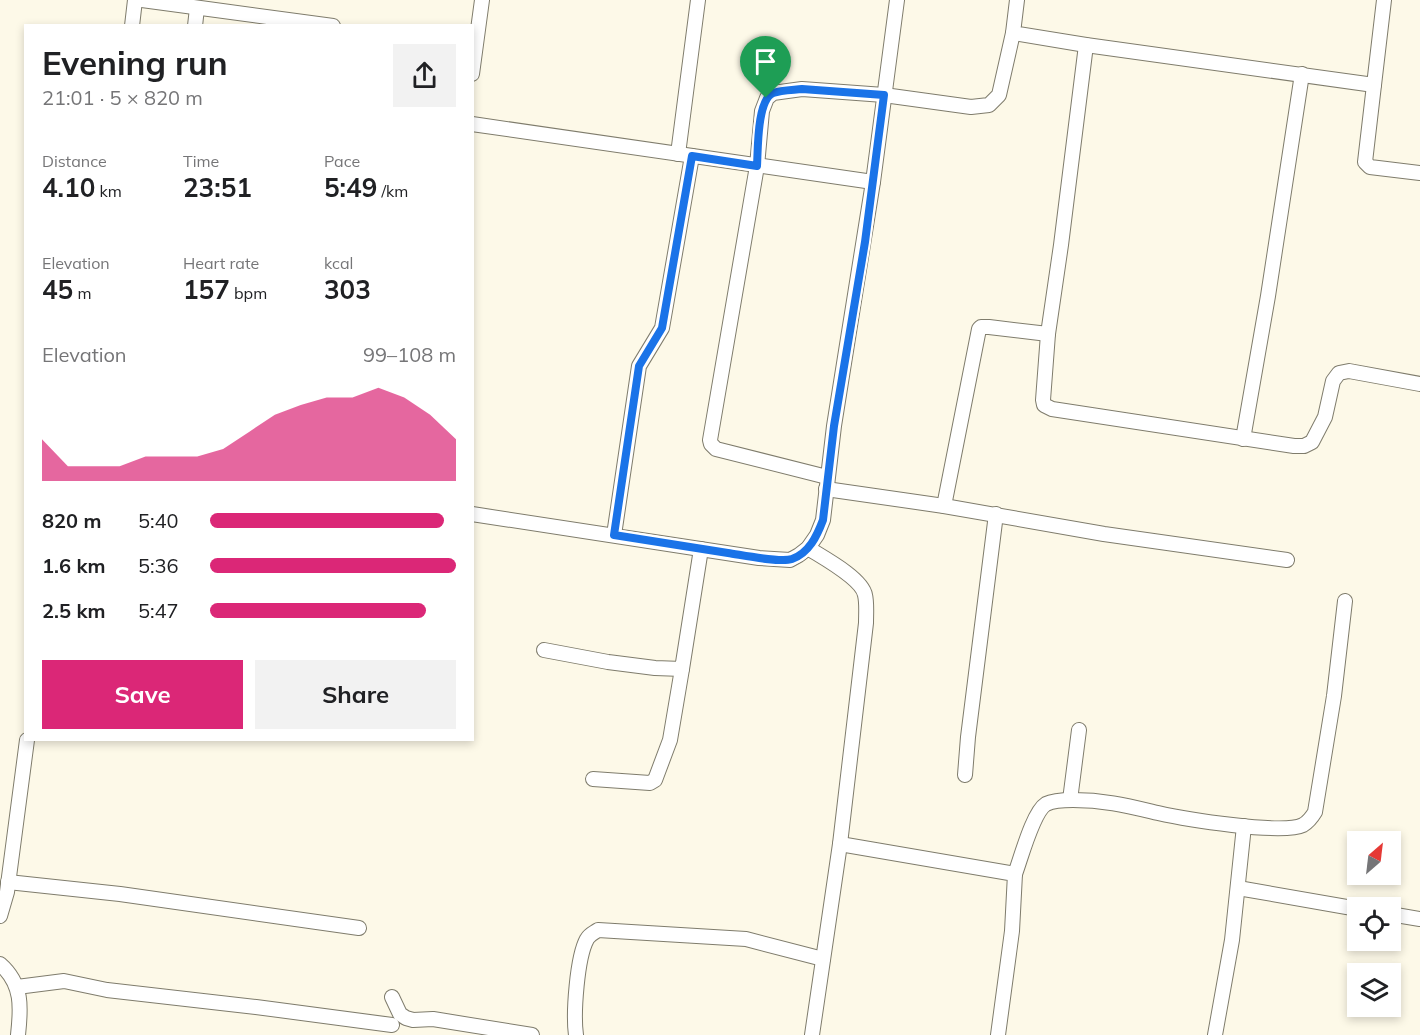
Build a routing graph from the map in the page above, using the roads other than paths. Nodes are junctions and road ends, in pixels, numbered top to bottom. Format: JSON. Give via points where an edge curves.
{"nodes":[{"id":1,"x":135,"y":0,"type":"edge"},
{"id":2,"x":141,"y":0,"type":"edge"},
{"id":3,"x":482,"y":0,"type":"edge"},
{"id":4,"x":698,"y":0,"type":"edge"},
{"id":5,"x":897,"y":0,"type":"edge"},
{"id":6,"x":1017,"y":0,"type":"edge"},
{"id":7,"x":1384,"y":0,"type":"edge"},
{"id":8,"x":197,"y":8,"type":"junction"},
{"id":9,"x":132,"y":24,"type":"edge"},
{"id":10,"x":195,"y":24,"type":"edge"},
{"id":11,"x":318,"y":24,"type":"edge"},
{"id":12,"x":1013,"y":33,"type":"junction"},
{"id":13,"x":1086,"y":45,"type":"junction"},
{"id":14,"x":474,"y":59,"type":"edge"},
{"id":15,"x":1302,"y":75,"type":"junction"},
{"id":16,"x":1374,"y":85,"type":"junction"},
{"id":17,"x":884,"y":95,"type":"junction"},
{"id":18,"x":474,"y":124,"type":"edge"},
{"id":19,"x":685,"y":155,"type":"junction"},
{"id":20,"x":757,"y":166,"type":"junction"},
{"id":21,"x":1420,"y":173,"type":"edge"},
{"id":22,"x":873,"y":182,"type":"junction"},
{"id":23,"x":1048,"y":334,"type":"junction"},
{"id":24,"x":1420,"y":384,"type":"edge"},
{"id":25,"x":1243,"y":439,"type":"junction"},
{"id":26,"x":827,"y":483,"type":"junction"},
{"id":27,"x":944,"y":506,"type":"junction"},
{"id":28,"x":474,"y":514,"type":"edge"},
{"id":29,"x":996,"y":514,"type":"junction"},
{"id":30,"x":614,"y":535,"type":"junction"},
{"id":31,"x":807,"y":548,"type":"junction"},
{"id":32,"x":701,"y":549,"type":"junction"},
{"id":33,"x":1287,"y":560,"type":"dead end"},
{"id":34,"x":1345,"y":602,"type":"dead end"},
{"id":35,"x":543,"y":650,"type":"dead end"},
{"id":36,"x":682,"y":669,"type":"junction"},
{"id":37,"x":1079,"y":730,"type":"dead end"},
{"id":38,"x":27,"y":741,"type":"edge"},
{"id":39,"x":965,"y":775,"type":"dead end"},
{"id":40,"x":593,"y":779,"type":"dead end"},
{"id":41,"x":1070,"y":800,"type":"junction"},
{"id":42,"x":1244,"y":826,"type":"junction"},
{"id":43,"x":840,"y":844,"type":"junction"},
{"id":44,"x":1015,"y":874,"type":"junction"},
{"id":45,"x":8,"y":882,"type":"junction"},
{"id":46,"x":1238,"y":888,"type":"junction"},
{"id":47,"x":1347,"y":907,"type":"edge"},
{"id":48,"x":0,"y":916,"type":"edge"},
{"id":49,"x":1401,"y":916,"type":"edge"},
{"id":50,"x":1420,"y":919,"type":"edge"},
{"id":51,"x":359,"y":928,"type":"dead end"},
{"id":52,"x":823,"y":959,"type":"junction"},
{"id":53,"x":0,"y":964,"type":"edge"},
{"id":54,"x":17,"y":987,"type":"junction"},
{"id":55,"x":392,"y":997,"type":"dead end"},
{"id":56,"x":393,"y":1025,"type":"edge"},
{"id":57,"x":18,"y":1035,"type":"edge"},
{"id":58,"x":532,"y":1035,"type":"edge"},
{"id":59,"x":576,"y":1035,"type":"edge"},
{"id":60,"x":812,"y":1035,"type":"edge"},
{"id":61,"x":998,"y":1035,"type":"edge"},
{"id":62,"x":1215,"y":1035,"type":"edge"}],
"edges":[{"from":1,"to":9,"type":"street"},
{"from":2,"to":8,"type":"street"},
{"from":3,"to":14,"type":"street"},
{"from":4,"to":19,"type":"street"},
{"from":5,"to":17,"type":"street"},
{"from":6,"to":12,"type":"street"},
{"from":7,"to":16,"type":"street"},
{"from":8,"to":10,"type":"street"},
{"from":8,"to":11,"type":"street"},
{"from":12,"to":13,"type":"street"},
{"from":12,"to":17,"type":"street","via":[[999,95],[989,105],[971,107]]},
{"from":13,"to":15,"type":"street"},
{"from":13,"to":23,"type":"street"},
{"from":15,"to":16,"type":"street"},
{"from":15,"to":25,"type":"street"},
{"from":16,"to":21,"type":"street","via":[[1365,162],[1370,167]]},
{"from":17,"to":20,"type":"street","via":[[802,89],[773,93],[766,98],[762,111]]},
{"from":17,"to":22,"type":"street"},
{"from":18,"to":19,"type":"street"},
{"from":19,"to":20,"type":"street"},
{"from":19,"to":30,"type":"street","via":[[662,328],[639,366]]},
{"from":20,"to":22,"type":"street"},
{"from":20,"to":26,"type":"street","via":[[710,440],[716,449]]},
{"from":22,"to":26,"type":"street"},
{"from":23,"to":25,"type":"street","via":[[1044,405]]},
{"from":23,"to":27,"type":"street","via":[[979,329]]},
{"from":24,"to":25,"type":"street","via":[[1349,371],[1339,373],[1312,442],[1293,446]]},
{"from":26,"to":27,"type":"street"},
{"from":26,"to":31,"type":"street","via":[[823,520]]},
{"from":27,"to":29,"type":"street"},
{"from":28,"to":30,"type":"street"},
{"from":29,"to":33,"type":"street"},
{"from":29,"to":39,"type":"street"},
{"from":30,"to":32,"type":"street"},
{"from":31,"to":32,"type":"street","via":[[790,560]]},
{"from":31,"to":43,"type":"street","via":[[845,571],[865,593],[866,623]]},
{"from":32,"to":36,"type":"street"},
{"from":34,"to":42,"type":"street","via":[[1316,812],[1301,826]]},
{"from":35,"to":36,"type":"street","via":[[655,669]]},
{"from":36,"to":40,"type":"street","via":[[670,740],[655,780],[650,783]]},
{"from":37,"to":41,"type":"street"},
{"from":38,"to":45,"type":"street"},
{"from":41,"to":42,"type":"street","via":[[1123,804],[1160,814]]},
{"from":41,"to":44,"type":"street","via":[[1045,804],[1035,817]]},
{"from":42,"to":46,"type":"street"},
{"from":43,"to":44,"type":"street"},
{"from":43,"to":52,"type":"street"},
{"from":44,"to":61,"type":"street","via":[[1012,931]]},
{"from":45,"to":48,"type":"street"},
{"from":45,"to":51,"type":"street"},
{"from":46,"to":47,"type":"street"},
{"from":46,"to":62,"type":"street"},
{"from":49,"to":50,"type":"street"},
{"from":52,"to":59,"type":"street","via":[[746,939],[598,930],[591,934],[582,954]]},
{"from":52,"to":60,"type":"street"},
{"from":53,"to":54,"type":"street"},
{"from":54,"to":56,"type":"street","via":[[64,981],[106,990]]},
{"from":54,"to":57,"type":"street"},
{"from":55,"to":56,"type":"street"},
{"from":56,"to":58,"type":"street","via":[[406,1018],[433,1019]]}]}
